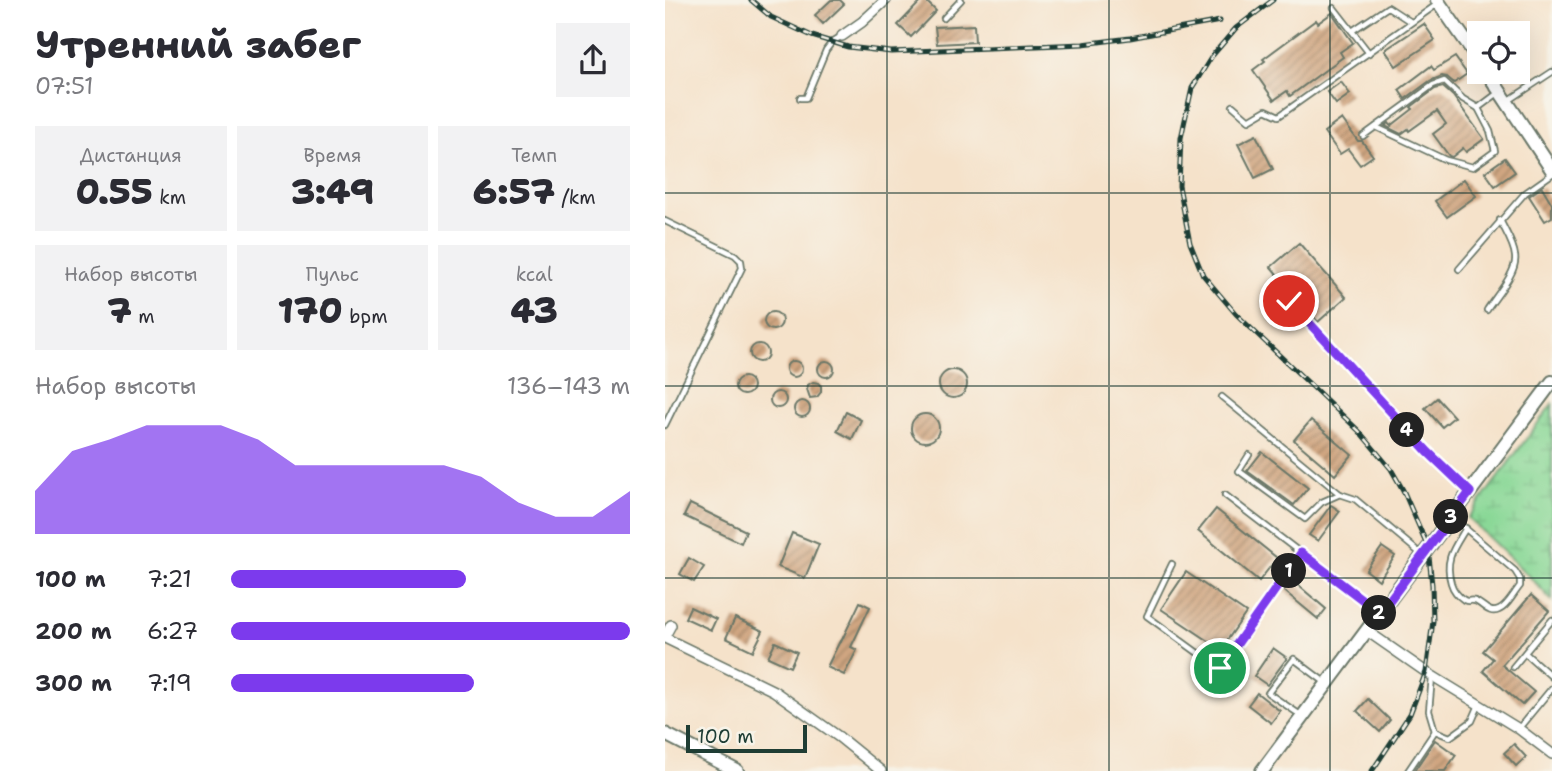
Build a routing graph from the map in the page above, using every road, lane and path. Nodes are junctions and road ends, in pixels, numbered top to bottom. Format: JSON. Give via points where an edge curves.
{"nodes":[{"id":1,"x":885,"y":0,"type":"edge"},
{"id":2,"x":961,"y":0,"type":"edge"},
{"id":3,"x":1439,"y":1,"type":"edge"},
{"id":4,"x":1334,"y":8,"type":"dead end"},
{"id":5,"x":944,"y":18,"type":"dead end"},
{"id":6,"x":1411,"y":22,"type":"junction"},
{"id":7,"x":1352,"y":31,"type":"junction"},
{"id":8,"x":842,"y":36,"type":"joint"},
{"id":9,"x":1467,"y":42,"type":"edge"},
{"id":10,"x":1369,"y":53,"type":"junction"},
{"id":11,"x":1552,"y":72,"type":"edge"},
{"id":12,"x":1495,"y":84,"type":"edge"},
{"id":13,"x":1504,"y":97,"type":"junction"},
{"id":14,"x":800,"y":98,"type":"dead end"},
{"id":15,"x":1233,"y":107,"type":"dead end"},
{"id":16,"x":1478,"y":108,"type":"junction"},
{"id":17,"x":1376,"y":127,"type":"junction"},
{"id":18,"x":1363,"y":136,"type":"dead end"},
{"id":19,"x":1552,"y":172,"type":"edge"},
{"id":20,"x":1500,"y":220,"type":"junction"},
{"id":21,"x":665,"y":221,"type":"edge"},
{"id":22,"x":1459,"y":269,"type":"dead end"},
{"id":23,"x":1289,"y":301,"type":"dead end"},
{"id":24,"x":1487,"y":310,"type":"dead end"},
{"id":25,"x":1552,"y":382,"type":"edge"},
{"id":26,"x":1222,"y":397,"type":"dead end"},
{"id":27,"x":665,"y":425,"type":"edge"},
{"id":28,"x":1249,"y":455,"type":"dead end"},
{"id":29,"x":1470,"y":492,"type":"junction"},
{"id":30,"x":1340,"y":494,"type":"junction"},
{"id":31,"x":1225,"y":495,"type":"dead end"},
{"id":32,"x":1451,"y":516,"type":"junction"},
{"id":33,"x":1466,"y":528,"type":"junction"},
{"id":34,"x":1301,"y":553,"type":"junction"},
{"id":35,"x":1422,"y":556,"type":"junction"},
{"id":36,"x":1172,"y":564,"type":"dead end"},
{"id":37,"x":1380,"y":613,"type":"junction"},
{"id":38,"x":1552,"y":620,"type":"edge"},
{"id":39,"x":668,"y":623,"type":"edge"},
{"id":40,"x":1367,"y":631,"type":"junction"},
{"id":41,"x":665,"y":637,"type":"edge"},
{"id":42,"x":1525,"y":653,"type":"junction"},
{"id":43,"x":1513,"y":667,"type":"dead end"},
{"id":44,"x":1432,"y":676,"type":"junction"},
{"id":45,"x":1552,"y":677,"type":"edge"},
{"id":46,"x":1328,"y":684,"type":"junction"},
{"id":47,"x":1552,"y":688,"type":"edge"},
{"id":48,"x":1479,"y":705,"type":"junction"},
{"id":49,"x":1303,"y":717,"type":"junction"},
{"id":50,"x":1519,"y":729,"type":"junction"},
{"id":51,"x":1435,"y":731,"type":"junction"},
{"id":52,"x":665,"y":734,"type":"edge"},
{"id":53,"x":1552,"y":754,"type":"edge"},
{"id":54,"x":737,"y":771,"type":"edge"},
{"id":55,"x":881,"y":771,"type":"edge"},
{"id":56,"x":1262,"y":771,"type":"edge"},
{"id":57,"x":1408,"y":771,"type":"edge"}],
"edges":[{"from":1,"to":8,"type":"street"},
{"from":2,"to":5,"type":"lane"},
{"from":3,"to":6,"type":"lane"},
{"from":3,"to":9,"type":"main road"},
{"from":4,"to":7,"type":"lane"},
{"from":6,"to":7,"type":"lane","via":[[1388,7]]},
{"from":6,"to":10,"type":"lane"},
{"from":7,"to":10,"type":"lane"},
{"from":8,"to":14,"type":"lane","via":[[826,50],[806,98]]},
{"from":10,"to":15,"type":"lane","via":[[1279,116],[1266,110],[1249,120]]},
{"from":11,"to":13,"type":"lane"},
{"from":12,"to":13,"type":"main road"},
{"from":13,"to":16,"type":"lane"},
{"from":13,"to":19,"type":"main road"},
{"from":16,"to":17,"type":"lane","via":[[1444,81]]},
{"from":16,"to":17,"type":"lane","via":[[1495,151],[1473,167],[1446,160]]},
{"from":17,"to":18,"type":"lane"},
{"from":19,"to":20,"type":"lane"},
{"from":20,"to":22,"type":"lane"},
{"from":20,"to":24,"type":"lane","via":[[1516,261]]},
{"from":21,"to":27,"type":"lane","via":[[735,255],[742,268]]},
{"from":23,"to":29,"type":"lane"},
{"from":25,"to":29,"type":"main road"},
{"from":26,"to":30,"type":"lane"},
{"from":28,"to":30,"type":"lane","via":[[1239,471],[1305,519],[1322,502]]},
{"from":29,"to":32,"type":"main road"},
{"from":30,"to":35,"type":"lane","via":[[1355,499]]},
{"from":31,"to":34,"type":"lane"},
{"from":32,"to":33,"type":"lane"},
{"from":32,"to":35,"type":"main road"},
{"from":33,"to":33,"type":"lane","via":[[1519,575],[1520,586],[1495,612],[1465,601],[1453,590],[1447,569]]},
{"from":34,"to":36,"type":"lane","via":[[1220,668],[1147,616]]},
{"from":34,"to":37,"type":"lane"},
{"from":35,"to":37,"type":"main road"},
{"from":37,"to":40,"type":"main road"},
{"from":38,"to":42,"type":"lane"},
{"from":39,"to":41,"type":"street"},
{"from":40,"to":44,"type":"street"},
{"from":40,"to":46,"type":"main road"},
{"from":41,"to":55,"type":"street","via":[[774,691]]},
{"from":42,"to":43,"type":"lane"},
{"from":42,"to":45,"type":"lane"},
{"from":44,"to":48,"type":"street"},
{"from":44,"to":51,"type":"lane","via":[[1429,711]]},
{"from":46,"to":49,"type":"main road"},
{"from":46,"to":49,"type":"lane","via":[[1294,659],[1268,693]]},
{"from":47,"to":50,"type":"lane"},
{"from":48,"to":50,"type":"street"},
{"from":48,"to":51,"type":"lane","via":[[1472,721],[1450,737]]},
{"from":49,"to":56,"type":"main road"},
{"from":50,"to":53,"type":"street"},
{"from":51,"to":57,"type":"lane"},
{"from":52,"to":54,"type":"main road"}]}
